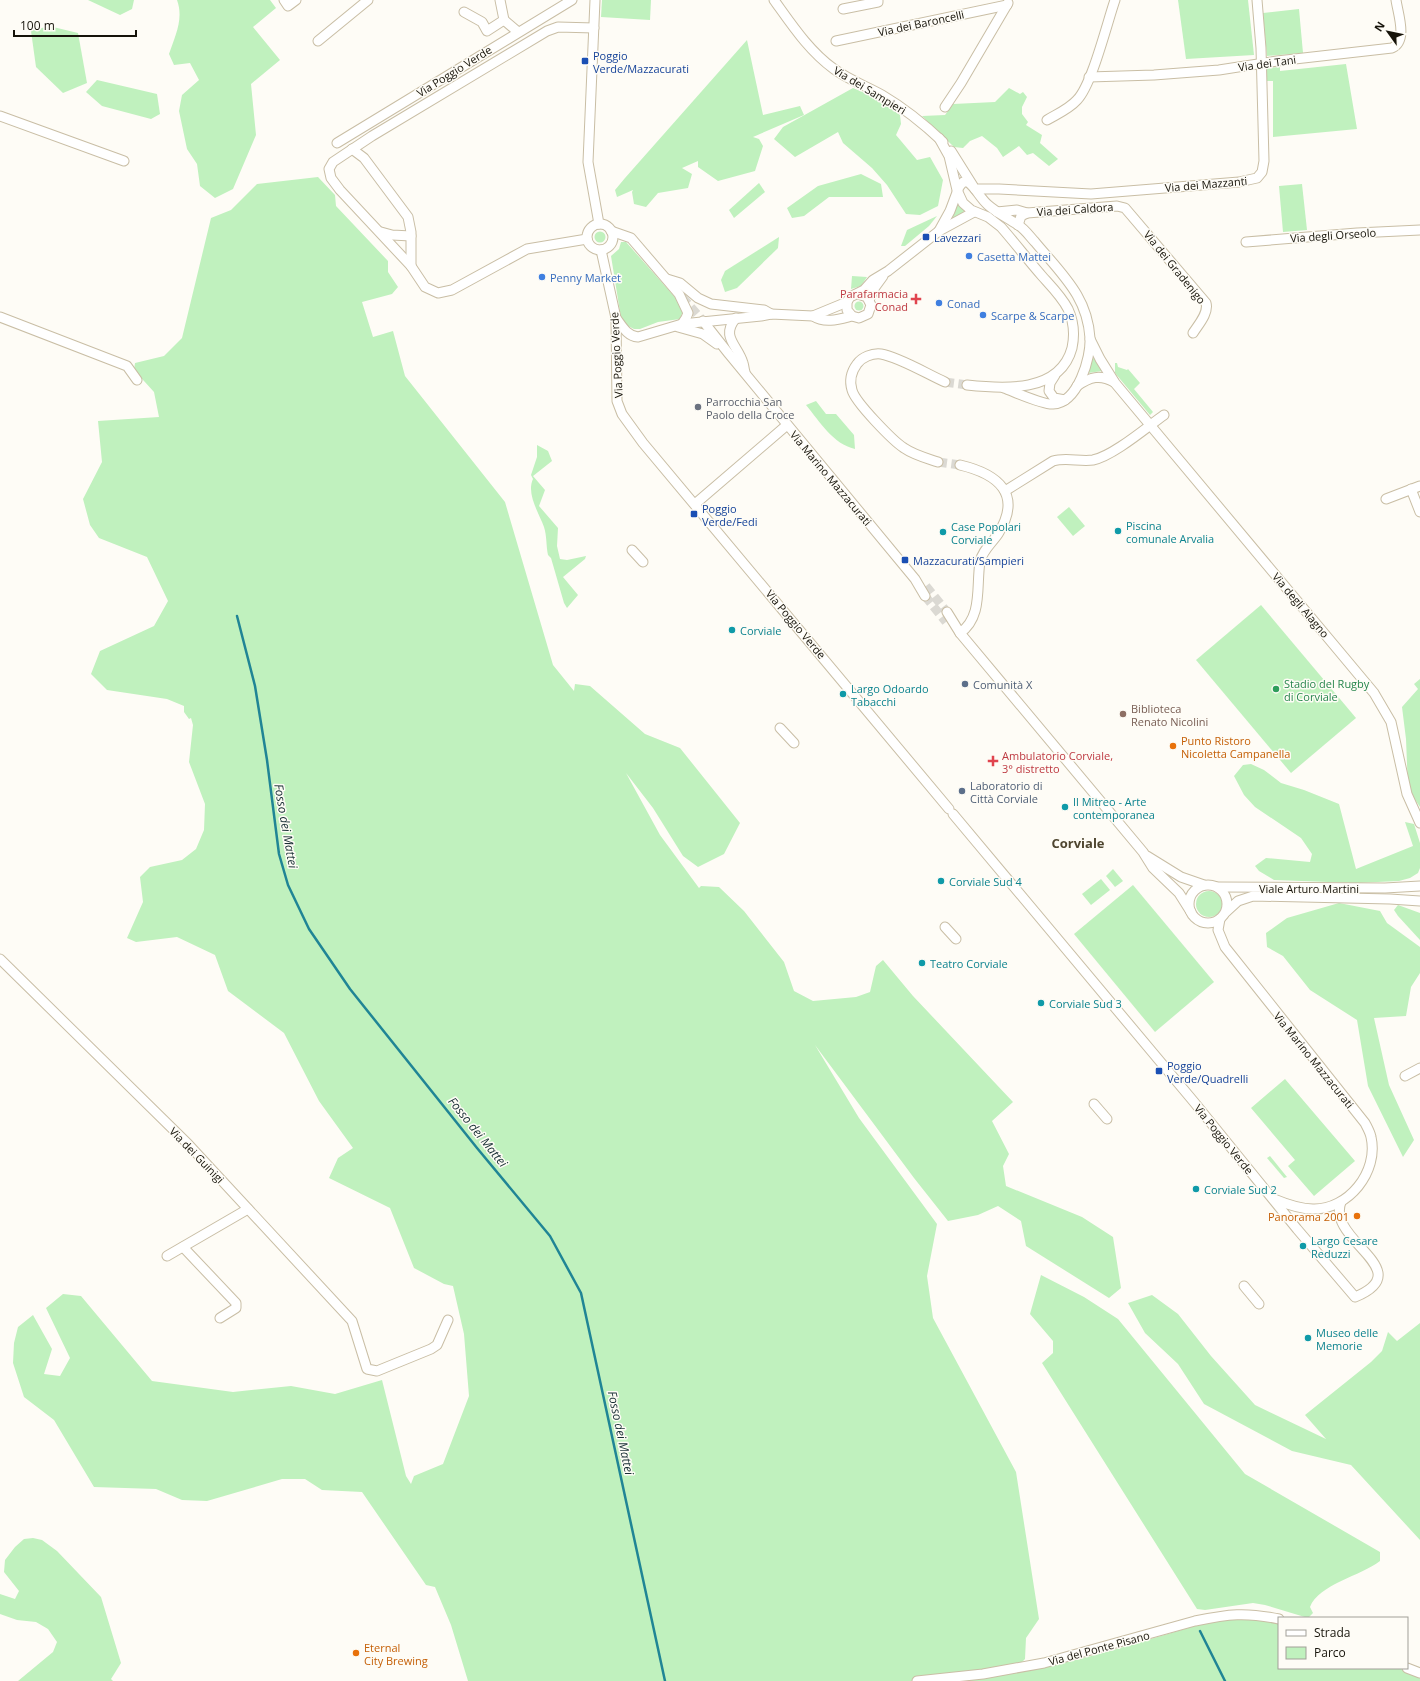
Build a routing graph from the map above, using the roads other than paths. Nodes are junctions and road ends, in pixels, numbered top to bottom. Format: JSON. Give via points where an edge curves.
{"nodes":[{"id":1,"x":368,"y":0,"type":"edge"},
{"id":2,"x":500,"y":0,"type":"edge"},
{"id":3,"x":572,"y":0,"type":"edge"},
{"id":4,"x":595,"y":0,"type":"edge"},
{"id":5,"x":774,"y":0,"type":"edge"},
{"id":6,"x":878,"y":0,"type":"edge"},
{"id":7,"x":1115,"y":0,"type":"edge"},
{"id":8,"x":1257,"y":0,"type":"edge"},
{"id":9,"x":1396,"y":0,"type":"edge"},
{"id":10,"x":1008,"y":3,"type":"edge"},
{"id":11,"x":843,"y":8,"type":"dead end"},
{"id":12,"x":464,"y":12,"type":"dead end"},
{"id":13,"x":504,"y":20,"type":"junction"},
{"id":14,"x":594,"y":28,"type":"junction"},
{"id":15,"x":518,"y":32,"type":"junction"},
{"id":16,"x":836,"y":41,"type":"dead end"},
{"id":17,"x":318,"y":42,"type":"dead end"},
{"id":18,"x":1261,"y":63,"type":"junction"},
{"id":19,"x":1089,"y":77,"type":"junction"},
{"id":20,"x":945,"y":107,"type":"dead end"},
{"id":21,"x":0,"y":116,"type":"edge"},
{"id":22,"x":1047,"y":120,"type":"dead end"},
{"id":23,"x":939,"y":138,"type":"junction"},
{"id":24,"x":337,"y":143,"type":"dead end"},
{"id":25,"x":352,"y":149,"type":"junction"},
{"id":26,"x":124,"y":161,"type":"dead end"},
{"id":27,"x":975,"y":189,"type":"junction"},
{"id":28,"x":957,"y":190,"type":"junction"},
{"id":29,"x":1122,"y":207,"type":"joint"},
{"id":30,"x":974,"y":212,"type":"junction"},
{"id":31,"x":997,"y":212,"type":"junction"},
{"id":32,"x":1027,"y":212,"type":"junction"},
{"id":33,"x":599,"y":224,"type":"junction"},
{"id":34,"x":1018,"y":224,"type":"junction"},
{"id":35,"x":1420,"y":230,"type":"edge"},
{"id":36,"x":612,"y":231,"type":"junction"},
{"id":37,"x":939,"y":231,"type":"junction"},
{"id":38,"x":380,"y":232,"type":"junction"},
{"id":39,"x":411,"y":236,"type":"junction"},
{"id":40,"x":587,"y":238,"type":"junction"},
{"id":41,"x":1246,"y":242,"type":"dead end"},
{"id":42,"x":601,"y":250,"type":"junction"},
{"id":43,"x":412,"y":266,"type":"junction"},
{"id":44,"x":888,"y":271,"type":"junction"},
{"id":45,"x":667,"y":279,"type":"junction"},
{"id":46,"x":858,"y":294,"type":"junction"},
{"id":47,"x":869,"y":300,"type":"junction"},
{"id":48,"x":847,"y":302,"type":"junction"},
{"id":49,"x":771,"y":314,"type":"junction"},
{"id":50,"x":813,"y":316,"type":"junction"},
{"id":51,"x":852,"y":316,"type":"junction"},
{"id":52,"x":0,"y":317,"type":"edge"},
{"id":53,"x":616,"y":318,"type":"junction"},
{"id":54,"x":736,"y":318,"type":"junction"},
{"id":55,"x":704,"y":321,"type":"junction"},
{"id":56,"x":678,"y":325,"type":"junction"},
{"id":57,"x":1193,"y":333,"type":"dead end"},
{"id":58,"x":1090,"y":339,"type":"junction"},
{"id":59,"x":729,"y":354,"type":"junction"},
{"id":60,"x":1057,"y":372,"type":"junction"},
{"id":61,"x":745,"y":374,"type":"junction"},
{"id":62,"x":137,"y":380,"type":"dead end"},
{"id":63,"x":945,"y":382,"type":"tunnel mouth"},
{"id":64,"x":1115,"y":383,"type":"junction"},
{"id":65,"x":967,"y":384,"type":"tunnel mouth"},
{"id":66,"x":1077,"y":386,"type":"junction"},
{"id":67,"x":1004,"y":388,"type":"junction"},
{"id":68,"x":1065,"y":400,"type":"junction"},
{"id":69,"x":1164,"y":414,"type":"dead end"},
{"id":70,"x":787,"y":425,"type":"junction"},
{"id":71,"x":1150,"y":425,"type":"junction"},
{"id":72,"x":938,"y":462,"type":"tunnel mouth"},
{"id":73,"x":960,"y":465,"type":"tunnel mouth"},
{"id":74,"x":1416,"y":488,"type":"edge"},
{"id":75,"x":1005,"y":491,"type":"junction"},
{"id":76,"x":1386,"y":499,"type":"dead end"},
{"id":77,"x":695,"y":504,"type":"junction"},
{"id":78,"x":1420,"y":512,"type":"edge"},
{"id":79,"x":632,"y":550,"type":"dead end"},
{"id":80,"x":643,"y":562,"type":"dead end"},
{"id":81,"x":915,"y":579,"type":"junction"},
{"id":82,"x":926,"y":586,"type":"tunnel mouth"},
{"id":83,"x":925,"y":596,"type":"tunnel mouth"},
{"id":84,"x":947,"y":612,"type":"tunnel mouth"},
{"id":85,"x":946,"y":622,"type":"tunnel mouth"},
{"id":86,"x":958,"y":630,"type":"junction"},
{"id":87,"x":780,"y":728,"type":"dead end"},
{"id":88,"x":794,"y":743,"type":"dead end"},
{"id":89,"x":1420,"y":823,"type":"edge"},
{"id":90,"x":1143,"y":852,"type":"junction"},
{"id":91,"x":1420,"y":878,"type":"edge"},
{"id":92,"x":1204,"y":885,"type":"junction"},
{"id":93,"x":1420,"y":886,"type":"edge"},
{"id":94,"x":1218,"y":887,"type":"junction"},
{"id":95,"x":1399,"y":888,"type":"junction"},
{"id":96,"x":1390,"y":899,"type":"junction"},
{"id":97,"x":1420,"y":901,"type":"edge"},
{"id":98,"x":1420,"y":908,"type":"edge"},
{"id":99,"x":1191,"y":912,"type":"junction"},
{"id":100,"x":1223,"y":916,"type":"junction"},
{"id":101,"x":945,"y":927,"type":"dead end"},
{"id":102,"x":956,"y":939,"type":"dead end"},
{"id":103,"x":0,"y":959,"type":"edge"},
{"id":104,"x":1420,"y":1068,"type":"edge"},
{"id":105,"x":1405,"y":1076,"type":"dead end"},
{"id":106,"x":1094,"y":1104,"type":"dead end"},
{"id":107,"x":1107,"y":1119,"type":"dead end"},
{"id":108,"x":1273,"y":1198,"type":"junction"},
{"id":109,"x":1341,"y":1202,"type":"junction"},
{"id":110,"x":248,"y":1209,"type":"junction"},
{"id":111,"x":183,"y":1247,"type":"junction"},
{"id":112,"x":167,"y":1256,"type":"dead end"},
{"id":113,"x":1244,"y":1286,"type":"dead end"},
{"id":114,"x":1259,"y":1304,"type":"dead end"},
{"id":115,"x":220,"y":1318,"type":"dead end"},
{"id":116,"x":448,"y":1320,"type":"dead end"},
{"id":117,"x":1278,"y":1619,"type":"edge"},
{"id":118,"x":1408,"y":1668,"type":"edge"},
{"id":119,"x":1420,"y":1673,"type":"edge"},
{"id":120,"x":917,"y":1681,"type":"edge"}],
"edges":[{"from":1,"to":17,"type":"street"},
{"from":2,"to":13,"type":"street"},
{"from":3,"to":15,"type":"street","name":"Via Poggio Verde"},
{"from":4,"to":14,"type":"street"},
{"from":5,"to":23,"type":"street","name":"Via dei Sampieri","via":[[805,43],[820,58],[845,76],[901,107]]},
{"from":6,"to":11,"type":"street"},
{"from":7,"to":19,"type":"street"},
{"from":8,"to":18,"type":"street","name":"Via dei Mazzanti"},
{"from":9,"to":18,"type":"street","name":"Via dei Tani","via":[[1401,35],[1399,43],[1394,48]]},
{"from":10,"to":16,"type":"street","name":"Via dei Baroncelli"},
{"from":10,"to":20,"type":"street"},
{"from":12,"to":13,"type":"street","via":[[482,22],[487,31]]},
{"from":13,"to":15,"type":"street"},
{"from":14,"to":25,"type":"street","via":[[558,28],[547,31]]},
{"from":14,"to":33,"type":"street","via":[[588,162]]},
{"from":15,"to":24,"type":"street","name":"Via Poggio Verde"},
{"from":18,"to":19,"type":"street","name":"Via dei Tani","via":[[1205,71]]},
{"from":18,"to":27,"type":"street","name":"Via dei Mazzanti","via":[[1264,164],[1257,178],[1239,182],[1091,194]]},
{"from":19,"to":22,"type":"street","via":[[1076,102]]},
{"from":21,"to":26,"type":"street"},
{"from":23,"to":27,"type":"street","name":"Via dei Sampieri","via":[[963,168]]},
{"from":23,"to":28,"type":"street","name":"Via dei Sampieri","via":[[951,161]]},
{"from":25,"to":38,"type":"street","via":[[331,164],[329,173],[340,190]]},
{"from":25,"to":39,"type":"street","via":[[364,158],[406,214],[410,222]]},
{"from":27,"to":28,"type":"street","via":[[966,182]]},
{"from":27,"to":31,"type":"street","name":"Via dei Sampieri"},
{"from":28,"to":30,"type":"street","name":"Via dei Sampieri","via":[[964,203]]},
{"from":28,"to":37,"type":"street","via":[[950,211]]},
{"from":29,"to":32,"type":"street","name":"Via dei Caldora"},
{"from":29,"to":57,"type":"street","name":"Via dei Gradenigo","via":[[1206,303],[1205,313]]},
{"from":30,"to":37,"type":"street"},
{"from":30,"to":60,"type":"street","name":"Via dei Sampieri","via":[[985,215],[1000,227],[1068,309],[1074,326],[1073,341],[1067,360]]},
{"from":31,"to":32,"type":"street","name":"Via dei Caldora"},
{"from":31,"to":34,"type":"street","name":"Via dei Sampieri"},
{"from":32,"to":34,"type":"street","name":"Via dei Caldora","via":[[1021,216]]},
{"from":33,"to":36,"type":"street"},
{"from":33,"to":40,"type":"street","via":[[590,229]]},
{"from":34,"to":58,"type":"street","name":"Via dei Sampieri","via":[[1076,294],[1086,316]]},
{"from":35,"to":41,"type":"street","name":"Via degli Orseolo"},
{"from":36,"to":42,"type":"street","via":[[610,244]]},
{"from":36,"to":45,"type":"street","via":[[631,238]]},
{"from":37,"to":44,"type":"street"},
{"from":38,"to":39,"type":"street"},
{"from":38,"to":43,"type":"street"},
{"from":39,"to":43,"type":"street"},
{"from":40,"to":42,"type":"street","via":[[592,247]]},
{"from":40,"to":43,"type":"street","via":[[527,249],[443,293],[427,288]]},
{"from":42,"to":53,"type":"street","name":"Via Poggio Verde"},
{"from":44,"to":46,"type":"street"},
{"from":44,"to":47,"type":"street","via":[[875,287]]},
{"from":45,"to":49,"type":"street","via":[[680,284],[698,298],[711,304],[764,310]]},
{"from":45,"to":56,"type":"street","via":[[679,294],[688,313]]},
{"from":46,"to":47,"type":"street"},
{"from":46,"to":48,"type":"street"},
{"from":47,"to":51,"type":"street","via":[[871,308],[868,314],[859,318]]},
{"from":48,"to":50,"type":"street"},
{"from":48,"to":51,"type":"street","via":[[847,310]]},
{"from":49,"to":50,"type":"street"},
{"from":49,"to":54,"type":"street"},
{"from":50,"to":51,"type":"street","via":[[833,320]]},
{"from":52,"to":62,"type":"street","via":[[127,366]]},
{"from":53,"to":56,"type":"street","via":[[626,332],[633,336],[642,336]]},
{"from":53,"to":77,"type":"street","name":"Via Poggio Verde","via":[[617,397],[620,410]]},
{"from":54,"to":55,"type":"street"},
{"from":54,"to":61,"type":"street","via":[[729,334],[743,362]]},
{"from":55,"to":56,"type":"street"},
{"from":55,"to":59,"type":"street","name":"Via Marino Mazzacurati"},
{"from":56,"to":59,"type":"street","via":[[703,334]]},
{"from":58,"to":64,"type":"street","name":"Via degli Alagno"},
{"from":58,"to":66,"type":"street","via":[[1086,365]]},
{"from":59,"to":61,"type":"street","name":"Via Marino Mazzacurati"},
{"from":60,"to":67,"type":"street","name":"Via dei Sampieri","via":[[1033,384]]},
{"from":60,"to":68,"type":"street","via":[[1050,383],[1049,391],[1054,398]]},
{"from":61,"to":70,"type":"street","name":"Via Marino Mazzacurati"},
{"from":63,"to":72,"type":"street","via":[[890,356],[876,354],[867,356],[859,362],[850,377],[851,389],[856,398],[892,438],[916,455]]},
{"from":64,"to":66,"type":"street","via":[[1097,377]]},
{"from":64,"to":71,"type":"street","name":"Via degli Alagno"},
{"from":65,"to":67,"type":"street","name":"Via dei Sampieri"},
{"from":66,"to":68,"type":"street"},
{"from":67,"to":68,"type":"street","name":"Via dei Sampieri","via":[[1048,404]]},
{"from":69,"to":71,"type":"street"},
{"from":70,"to":77,"type":"street"},
{"from":70,"to":81,"type":"street","name":"Via Marino Mazzacurati"},
{"from":71,"to":75,"type":"street","via":[[1101,458],[1053,461]]},
{"from":71,"to":89,"type":"street","name":"Via degli Alagno","via":[[1374,693],[1391,722],[1407,794]]},
{"from":73,"to":75,"type":"street","via":[[988,474]]},
{"from":74,"to":76,"type":"street"},
{"from":74,"to":78,"type":"street"},
{"from":75,"to":86,"type":"street","via":[[1008,509],[1006,519],[980,560],[977,607],[967,629]]},
{"from":77,"to":108,"type":"street","name":"Via Poggio Verde"},
{"from":79,"to":80,"type":"street"},
{"from":81,"to":82,"type":"street","name":"Via Marino Mazzacurati"},
{"from":81,"to":83,"type":"street","name":"Via Marino Mazzacurati"},
{"from":84,"to":86,"type":"street"},
{"from":85,"to":86,"type":"street"},
{"from":86,"to":90,"type":"street"},
{"from":87,"to":88,"type":"street"},
{"from":90,"to":92,"type":"street","via":[[1176,875]]},
{"from":90,"to":99,"type":"street","via":[[1153,868],[1179,893]]},
{"from":91,"to":95,"type":"street","name":"Viale Arturo Martini","via":[[1411,885]]},
{"from":92,"to":94,"type":"street"},
{"from":92,"to":99,"type":"street","via":[[1190,898]]},
{"from":93,"to":95,"type":"street","name":"Viale Arturo Martini"},
{"from":94,"to":95,"type":"street","name":"Viale Arturo Martini"},
{"from":94,"to":100,"type":"street","via":[[1227,901]]},
{"from":96,"to":97,"type":"street","name":"Viale Arturo Martini"},
{"from":96,"to":98,"type":"street","name":"Viale Arturo Martini"},
{"from":96,"to":100,"type":"street","name":"Viale Arturo Martini","via":[[1253,896],[1238,901]]},
{"from":99,"to":100,"type":"street","via":[[1202,922],[1210,923]]},
{"from":100,"to":109,"type":"street","name":"Via Marino Mazzacurati","via":[[1218,930],[1225,948],[1365,1123],[1371,1136],[1372,1155],[1367,1171],[1357,1188]]},
{"from":101,"to":102,"type":"street"},
{"from":103,"to":110,"type":"street","name":"Via dei Guinigi","via":[[188,1144]]},
{"from":104,"to":105,"type":"street"},
{"from":106,"to":107,"type":"street"},
{"from":108,"to":109,"type":"street","name":"Via Poggio Verde","via":[[1296,1207],[1313,1209]]},
{"from":108,"to":109,"type":"street","via":[[1355,1297],[1374,1287],[1378,1281],[1378,1269],[1341,1222],[1338,1211]]},
{"from":110,"to":111,"type":"street"},
{"from":110,"to":116,"type":"street","name":"Via dei Guinigi","via":[[352,1321],[367,1369],[376,1371],[431,1349],[437,1345]]},
{"from":111,"to":112,"type":"street"},
{"from":111,"to":115,"type":"street","via":[[236,1303],[236,1308]]},
{"from":113,"to":114,"type":"street"},
{"from":117,"to":120,"type":"street","name":"Via del Ponte Pisano","via":[[1246,1613],[1214,1617],[1044,1663],[983,1674]]},
{"from":118,"to":119,"type":"street"}]}
